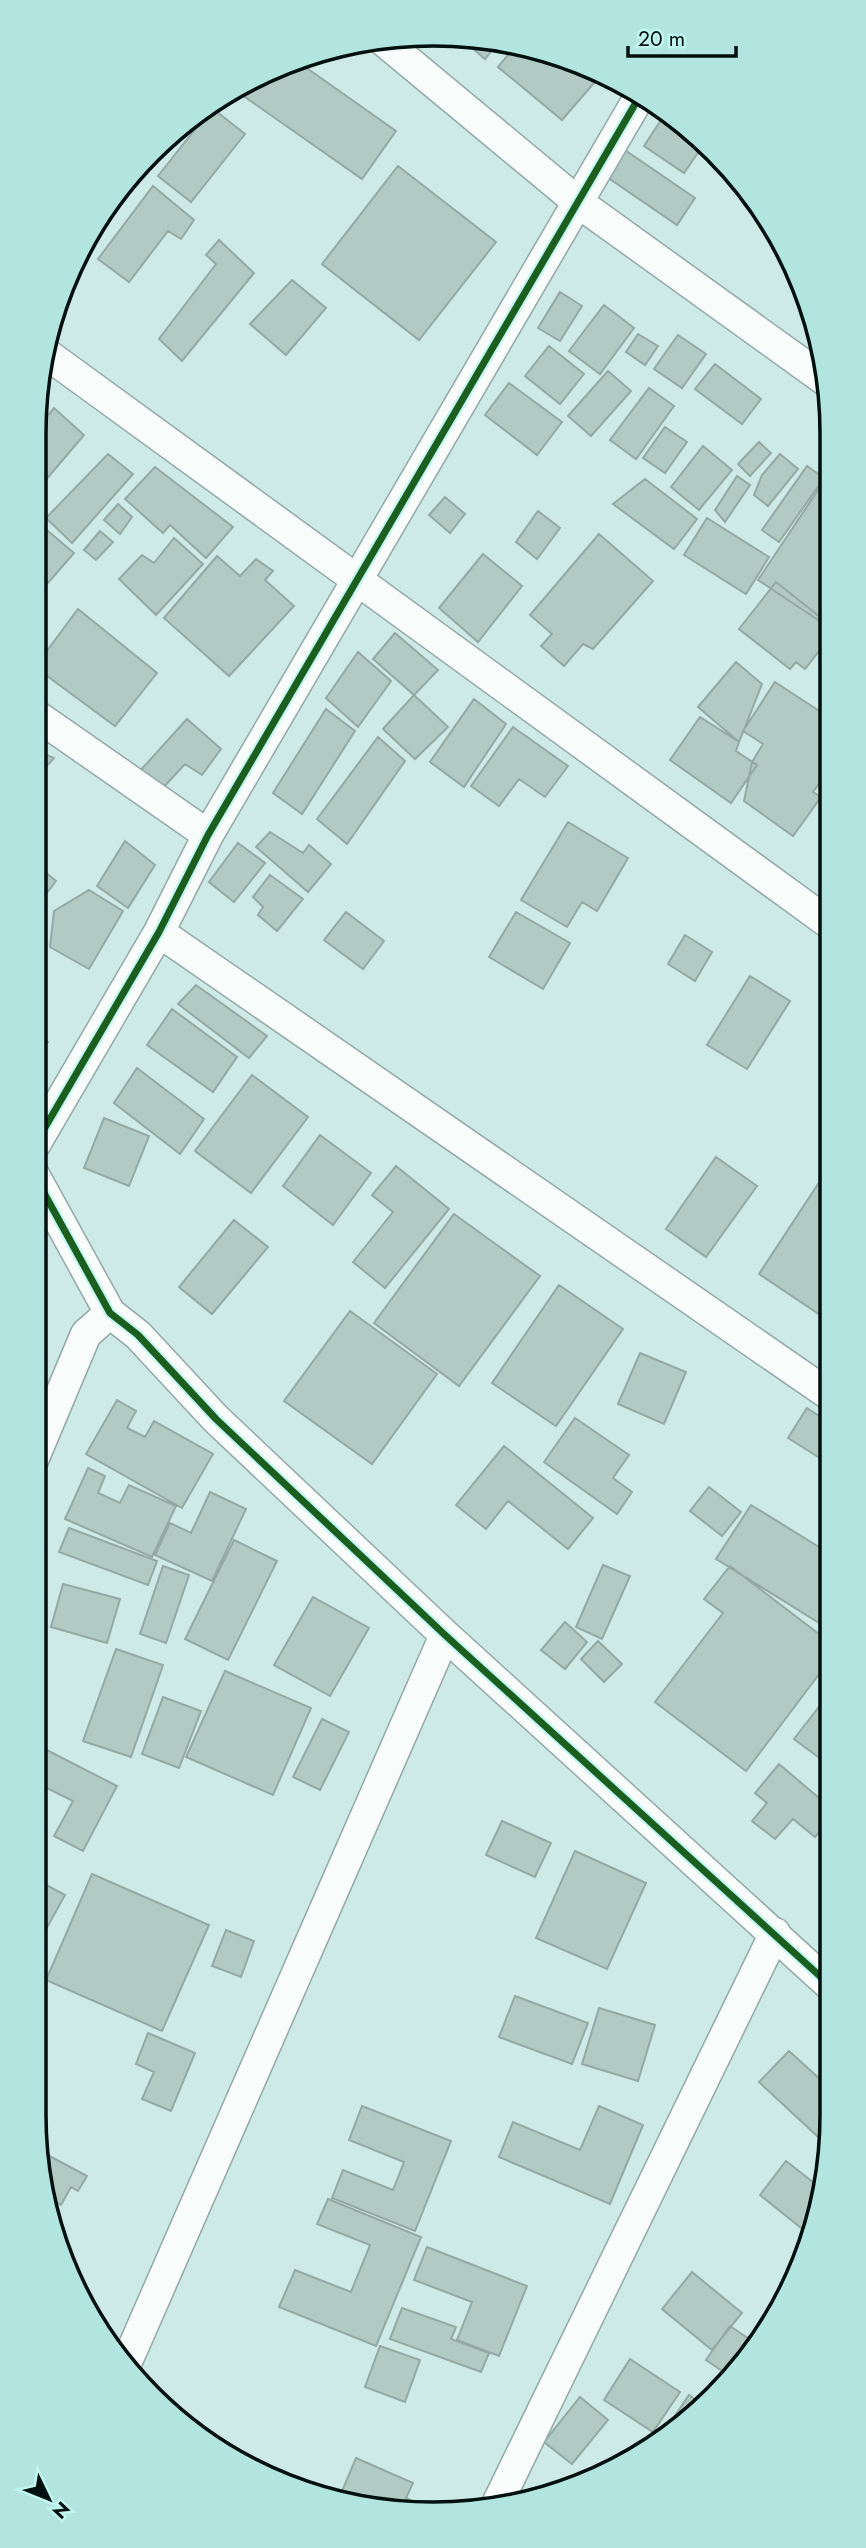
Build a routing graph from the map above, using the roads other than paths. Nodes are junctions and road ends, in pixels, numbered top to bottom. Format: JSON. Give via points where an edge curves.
{"nodes":[{"id":1,"x":392,"y":48,"type":"edge"},
{"id":2,"x":636,"y":103,"type":"edge"},
{"id":3,"x":579,"y":203,"type":"junction"},
{"id":4,"x":53,"y":358,"type":"edge"},
{"id":5,"x":816,"y":373,"type":"edge"},
{"id":6,"x":359,"y":579,"type":"junction"},
{"id":7,"x":46,"y":722,"type":"edge"},
{"id":8,"x":208,"y":835,"type":"junction"},
{"id":9,"x":820,"y":917,"type":"edge"},
{"id":10,"x":159,"y":932,"type":"junction"},
{"id":11,"x":46,"y":1126,"type":"edge"},
{"id":12,"x":46,"y":1197,"type":"edge"},
{"id":13,"x":110,"y":1313,"type":"junction"},
{"id":14,"x":820,"y":1388,"type":"edge"},
{"id":15,"x":46,"y":1429,"type":"edge"},
{"id":16,"x":445,"y":1635,"type":"junction"},
{"id":17,"x":775,"y":1933,"type":"junction"},
{"id":18,"x":820,"y":1976,"type":"edge"},
{"id":19,"x":130,"y":2355,"type":"edge"},
{"id":20,"x":500,"y":2496,"type":"edge"}],
"edges":[{"from":1,"to":3,"type":"street"},
{"from":2,"to":3,"type":"street"},
{"from":3,"to":5,"type":"street"},
{"from":3,"to":6,"type":"street"},
{"from":4,"to":6,"type":"street"},
{"from":6,"to":8,"type":"street"},
{"from":6,"to":9,"type":"street"},
{"from":7,"to":8,"type":"street"},
{"from":8,"to":10,"type":"street"},
{"from":10,"to":11,"type":"street"},
{"from":10,"to":14,"type":"street"},
{"from":12,"to":13,"type":"street"},
{"from":13,"to":15,"type":"street","via":[[86,1334]]},
{"from":13,"to":16,"type":"street","via":[[138,1335],[216,1419]]},
{"from":16,"to":17,"type":"street"},
{"from":16,"to":19,"type":"street"},
{"from":17,"to":18,"type":"street"},
{"from":17,"to":20,"type":"street"}]}
